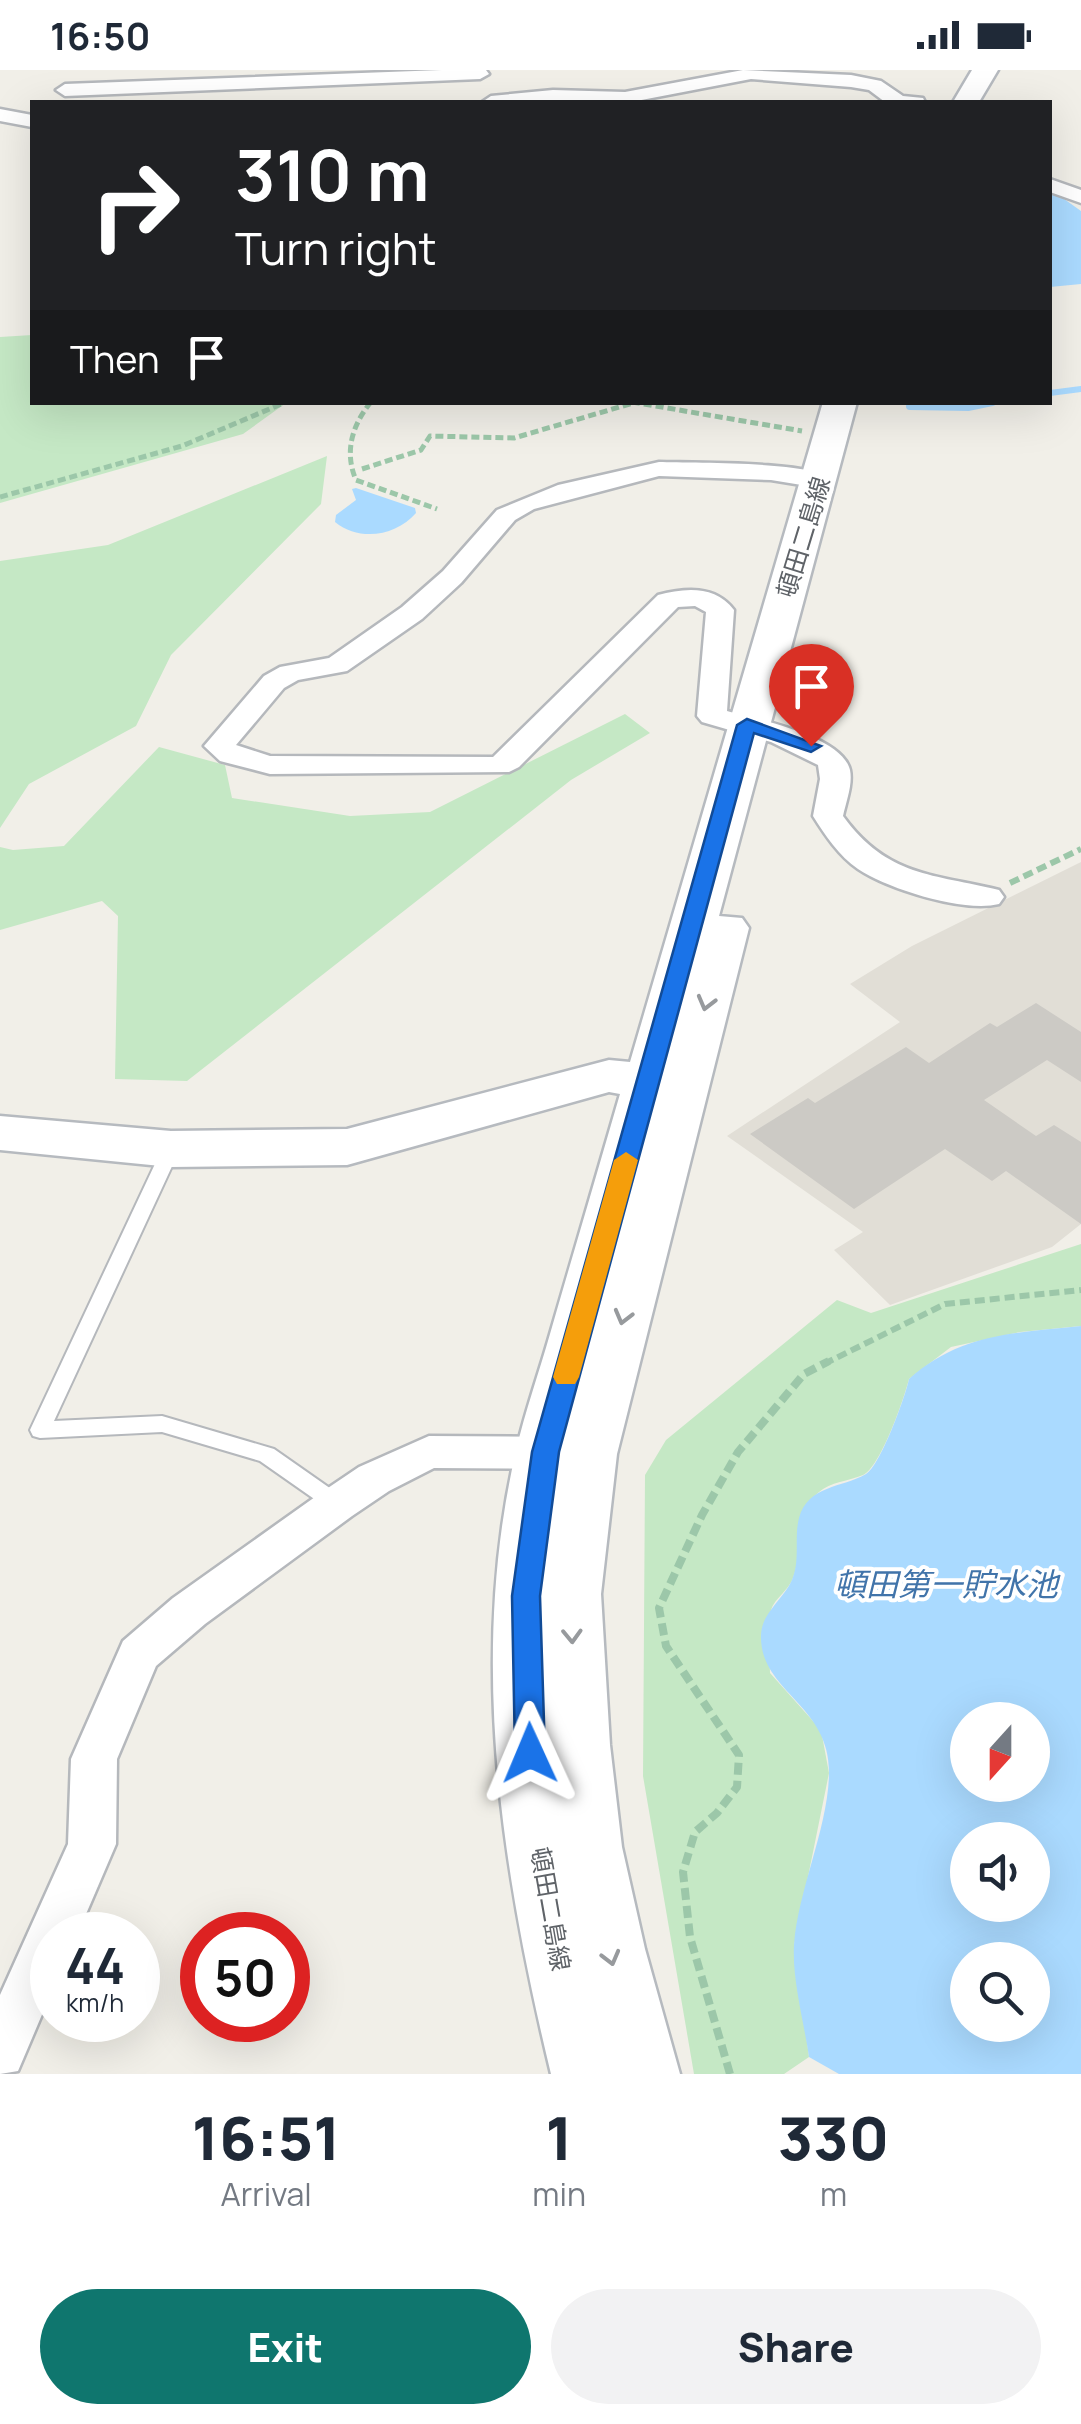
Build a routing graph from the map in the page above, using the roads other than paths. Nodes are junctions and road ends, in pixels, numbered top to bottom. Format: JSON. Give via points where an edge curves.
{"nodes":[{"id":1,"x":104,"y":70,"type":"edge"},
{"id":2,"x":594,"y":70,"type":"edge"},
{"id":3,"x":985,"y":70,"type":"edge"},
{"id":4,"x":1004,"y":70,"type":"edge"},
{"id":5,"x":480,"y":72,"type":"edge"},
{"id":6,"x":878,"y":78,"type":"edge"},
{"id":7,"x":65,"y":90,"type":"junction"},
{"id":8,"x":257,"y":93,"type":"edge"},
{"id":9,"x":46,"y":100,"type":"edge"},
{"id":10,"x":483,"y":100,"type":"edge"},
{"id":11,"x":511,"y":100,"type":"edge"},
{"id":12,"x":590,"y":100,"type":"edge"},
{"id":13,"x":599,"y":100,"type":"edge"},
{"id":14,"x":608,"y":100,"type":"edge"},
{"id":15,"x":893,"y":100,"type":"edge"},
{"id":16,"x":967,"y":100,"type":"edge"},
{"id":17,"x":987,"y":100,"type":"edge"},
{"id":18,"x":1052,"y":186,"type":"edge"},
{"id":19,"x":1081,"y":196,"type":"edge"},
{"id":20,"x":841,"y":430,"type":"edge"},
{"id":21,"x":761,"y":731,"type":"junction"},
{"id":22,"x":988,"y":897,"type":"road end"},
{"id":23,"x":666,"y":1082,"type":"junction"},
{"id":24,"x":0,"y":1133,"type":"edge"},
{"id":25,"x":171,"y":1149,"type":"junction"},
{"id":26,"x":566,"y":1453,"type":"junction"},
{"id":27,"x":337,"y":1504,"type":"junction"},
{"id":28,"x":0,"y":2053,"type":"edge"},
{"id":29,"x":588,"y":2074,"type":"edge"},
{"id":30,"x":644,"y":2074,"type":"edge"}],
"edges":[{"from":1,"to":7,"type":"street"},
{"from":2,"to":13,"type":"street"},
{"from":3,"to":16,"type":"main road"},
{"from":4,"to":17,"type":"main road"},
{"from":5,"to":8,"type":"street"},
{"from":5,"to":10,"type":"street"},
{"from":6,"to":14,"type":"street","via":[[751,74]]},
{"from":6,"to":15,"type":"street"},
{"from":7,"to":8,"type":"street"},
{"from":7,"to":9,"type":"street"},
{"from":11,"to":12,"type":"street"},
{"from":18,"to":19,"type":"street"},
{"from":20,"to":21,"type":"main road","name":"頓田二島線"},
{"from":20,"to":21,"type":"main road","name":"頓田二島線"},
{"from":20,"to":21,"type":"street","via":[[771,473],[659,469],[525,504],[506,515],[452,577],[369,644],[337,666],[274,682],[219,746],[270,765],[498,766],[668,601],[688,596],[720,610],[712,716]]},
{"from":21,"to":22,"type":"street","via":[[831,756],[836,767],[828,816],[873,865],[967,897]]},
{"from":21,"to":23,"type":"main road","name":"頓田二島線"},
{"from":23,"to":25,"type":"main road","via":[[609,1076],[347,1147]]},
{"from":23,"to":26,"type":"main road","name":"頓田二島線"},
{"from":24,"to":25,"type":"main road"},
{"from":25,"to":27,"type":"lane","via":[[40,1430],[162,1424],[267,1455]]},
{"from":26,"to":27,"type":"street","via":[[429,1452]]},
{"from":26,"to":29,"type":"main road","name":"頓田二島線","via":[[526,1596],[530,1753],[559,1965]]},
{"from":26,"to":30,"type":"main road","name":"頓田二島線","one_way":true,"via":[[576,1745],[588,1847],[608,1950]]},
{"from":27,"to":28,"type":"street","via":[[188,1611],[140,1654],[94,1758],[92,1844]]}]}
